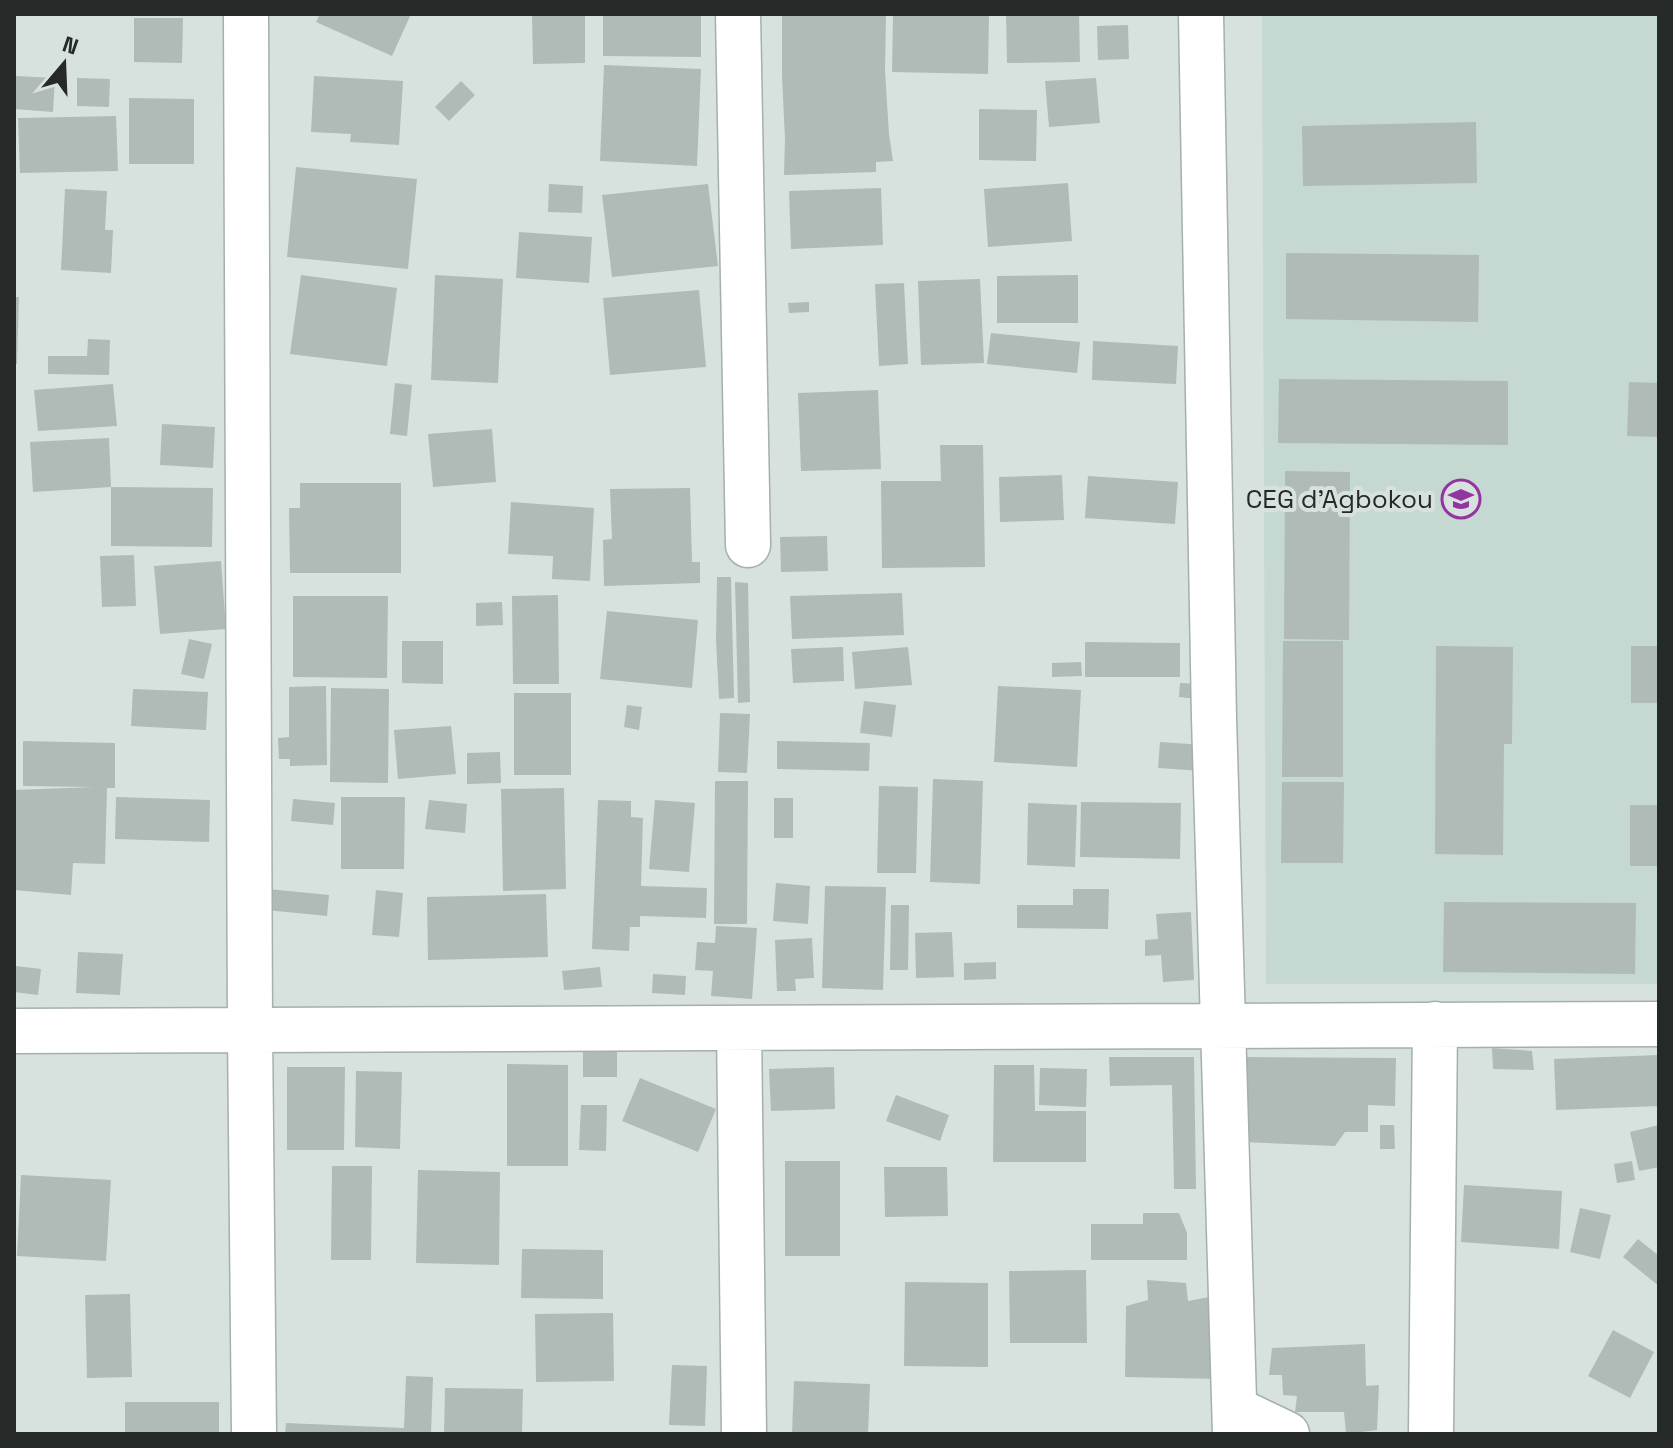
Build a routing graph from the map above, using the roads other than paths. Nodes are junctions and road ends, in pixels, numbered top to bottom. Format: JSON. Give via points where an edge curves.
{"nodes":[{"id":1,"x":246,"y":14,"type":"edge"},
{"id":2,"x":738,"y":14,"type":"edge"},
{"id":3,"x":1201,"y":14,"type":"edge"},
{"id":4,"x":748,"y":545,"type":"dead end"},
{"id":5,"x":1435,"y":1024,"type":"junction"},
{"id":6,"x":1659,"y":1024,"type":"edge"},
{"id":7,"x":1222,"y":1025,"type":"junction"},
{"id":8,"x":739,"y":1028,"type":"junction"},
{"id":9,"x":250,"y":1030,"type":"junction"},
{"id":10,"x":14,"y":1031,"type":"edge"},
{"id":11,"x":1235,"y":1421,"type":"edge"},
{"id":12,"x":254,"y":1434,"type":"edge"},
{"id":13,"x":744,"y":1434,"type":"edge"},
{"id":14,"x":1287,"y":1434,"type":"edge"},
{"id":15,"x":1431,"y":1434,"type":"edge"}],
"edges":[{"from":1,"to":9,"type":"street"},
{"from":2,"to":4,"type":"street"},
{"from":3,"to":7,"type":"street"},
{"from":5,"to":6,"type":"street"},
{"from":5,"to":7,"type":"street"},
{"from":5,"to":15,"type":"street"},
{"from":7,"to":8,"type":"street"},
{"from":7,"to":11,"type":"street"},
{"from":8,"to":9,"type":"street"},
{"from":8,"to":13,"type":"street"},
{"from":9,"to":10,"type":"street"},
{"from":9,"to":12,"type":"street"},
{"from":11,"to":14,"type":"street"}]}
